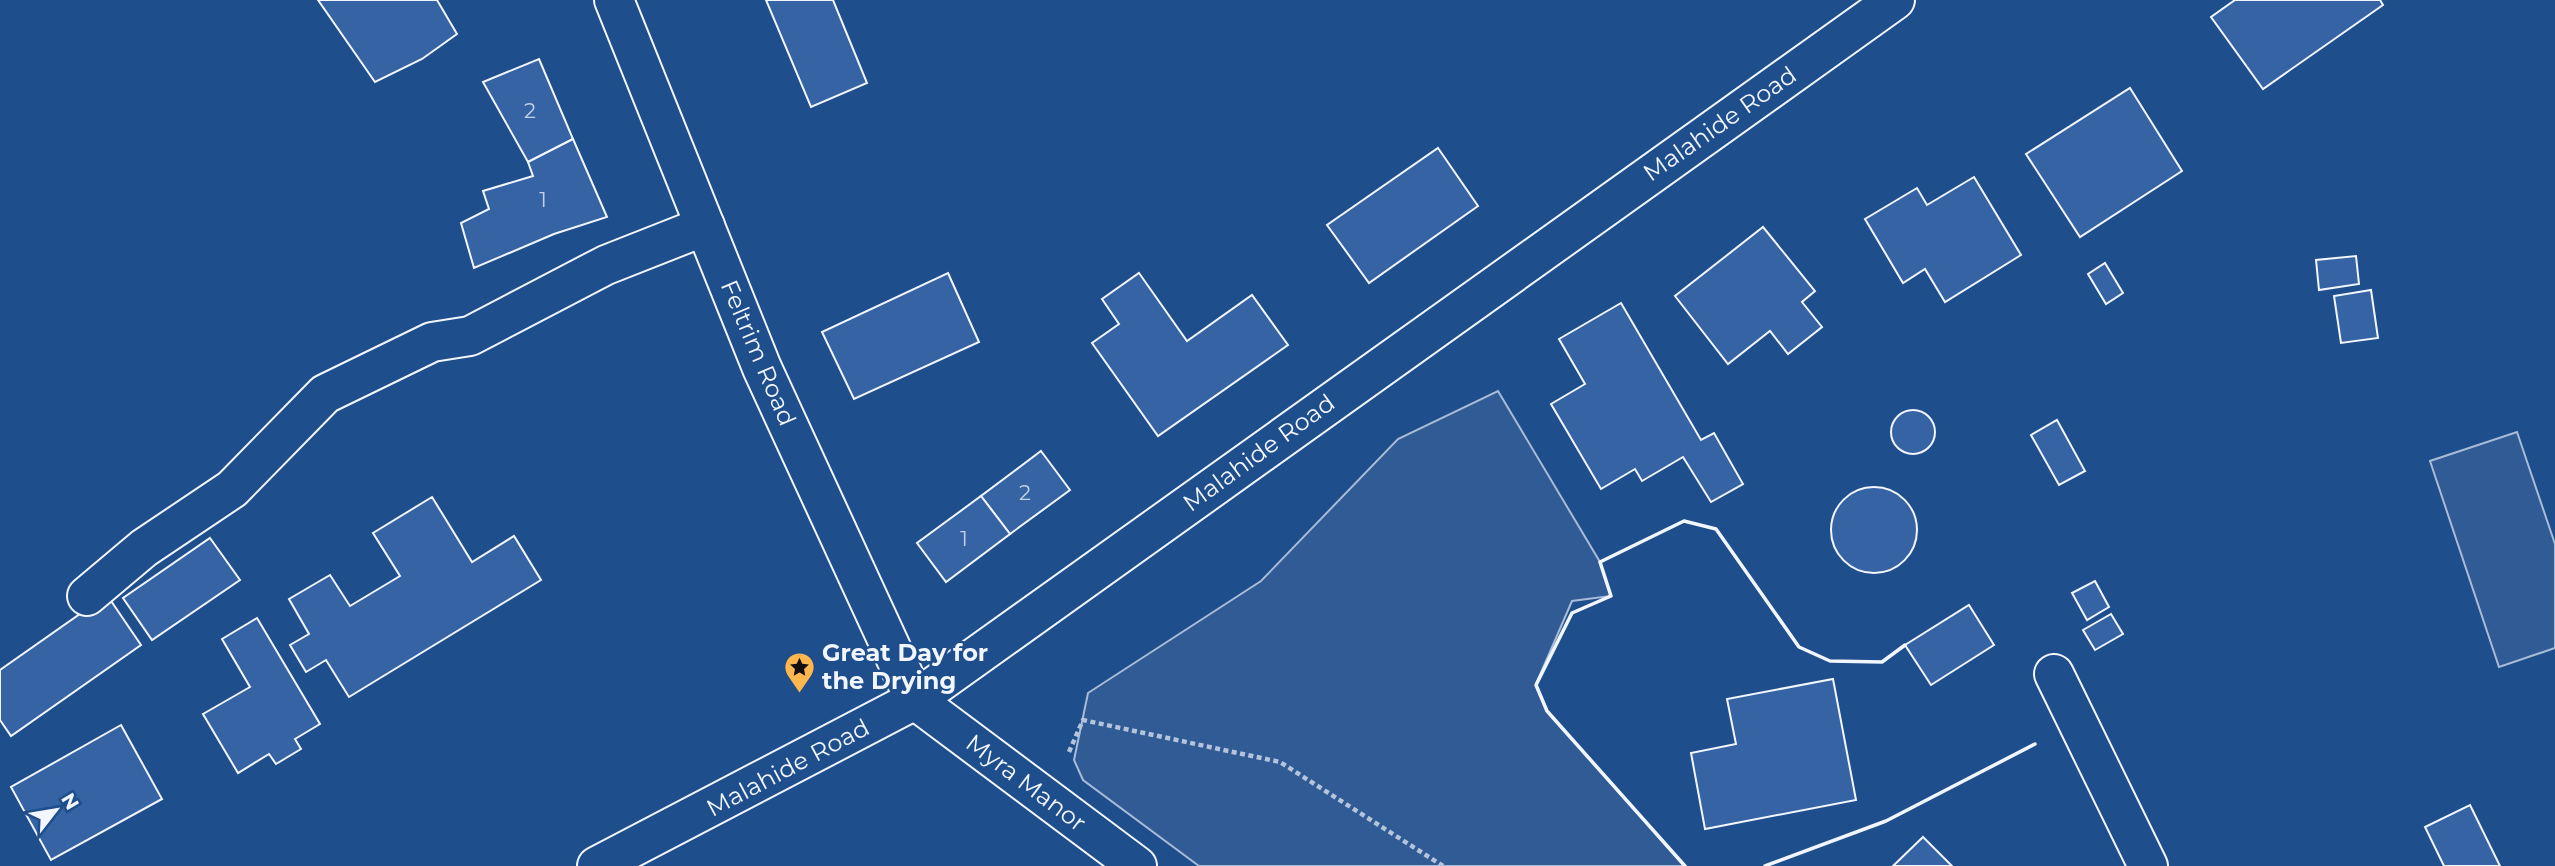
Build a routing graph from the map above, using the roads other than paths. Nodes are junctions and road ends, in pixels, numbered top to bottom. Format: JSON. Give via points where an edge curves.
{"nodes":[{"id":1,"x":614,"y":0,"type":"edge"},
{"id":2,"x":1895,"y":0,"type":"edge"},
{"id":3,"x":705,"y":226,"type":"junction"},
{"id":4,"x":87,"y":596,"type":"dead end"},
{"id":5,"x":2054,"y":674,"type":"dead end"},
{"id":6,"x":915,"y":700,"type":"junction"},
{"id":7,"x":597,"y":866,"type":"edge"},
{"id":8,"x":1137,"y":866,"type":"edge"},
{"id":9,"x":2148,"y":866,"type":"edge"}],
"edges":[{"from":1,"to":3,"type":"main road","name":"Feltrim Road"},
{"from":2,"to":6,"type":"main road","name":"Malahide Road"},
{"from":3,"to":4,"type":"main road","via":[[606,265],[470,336],[432,342],[325,394],[232,489],[144,548]]},
{"from":3,"to":6,"type":"main road","name":"Feltrim Road","via":[[762,368]]},
{"from":5,"to":9,"type":"main road"},
{"from":6,"to":7,"type":"main road","name":"Malahide Road"},
{"from":6,"to":8,"type":"main road","name":"Myra Manor"}]}
